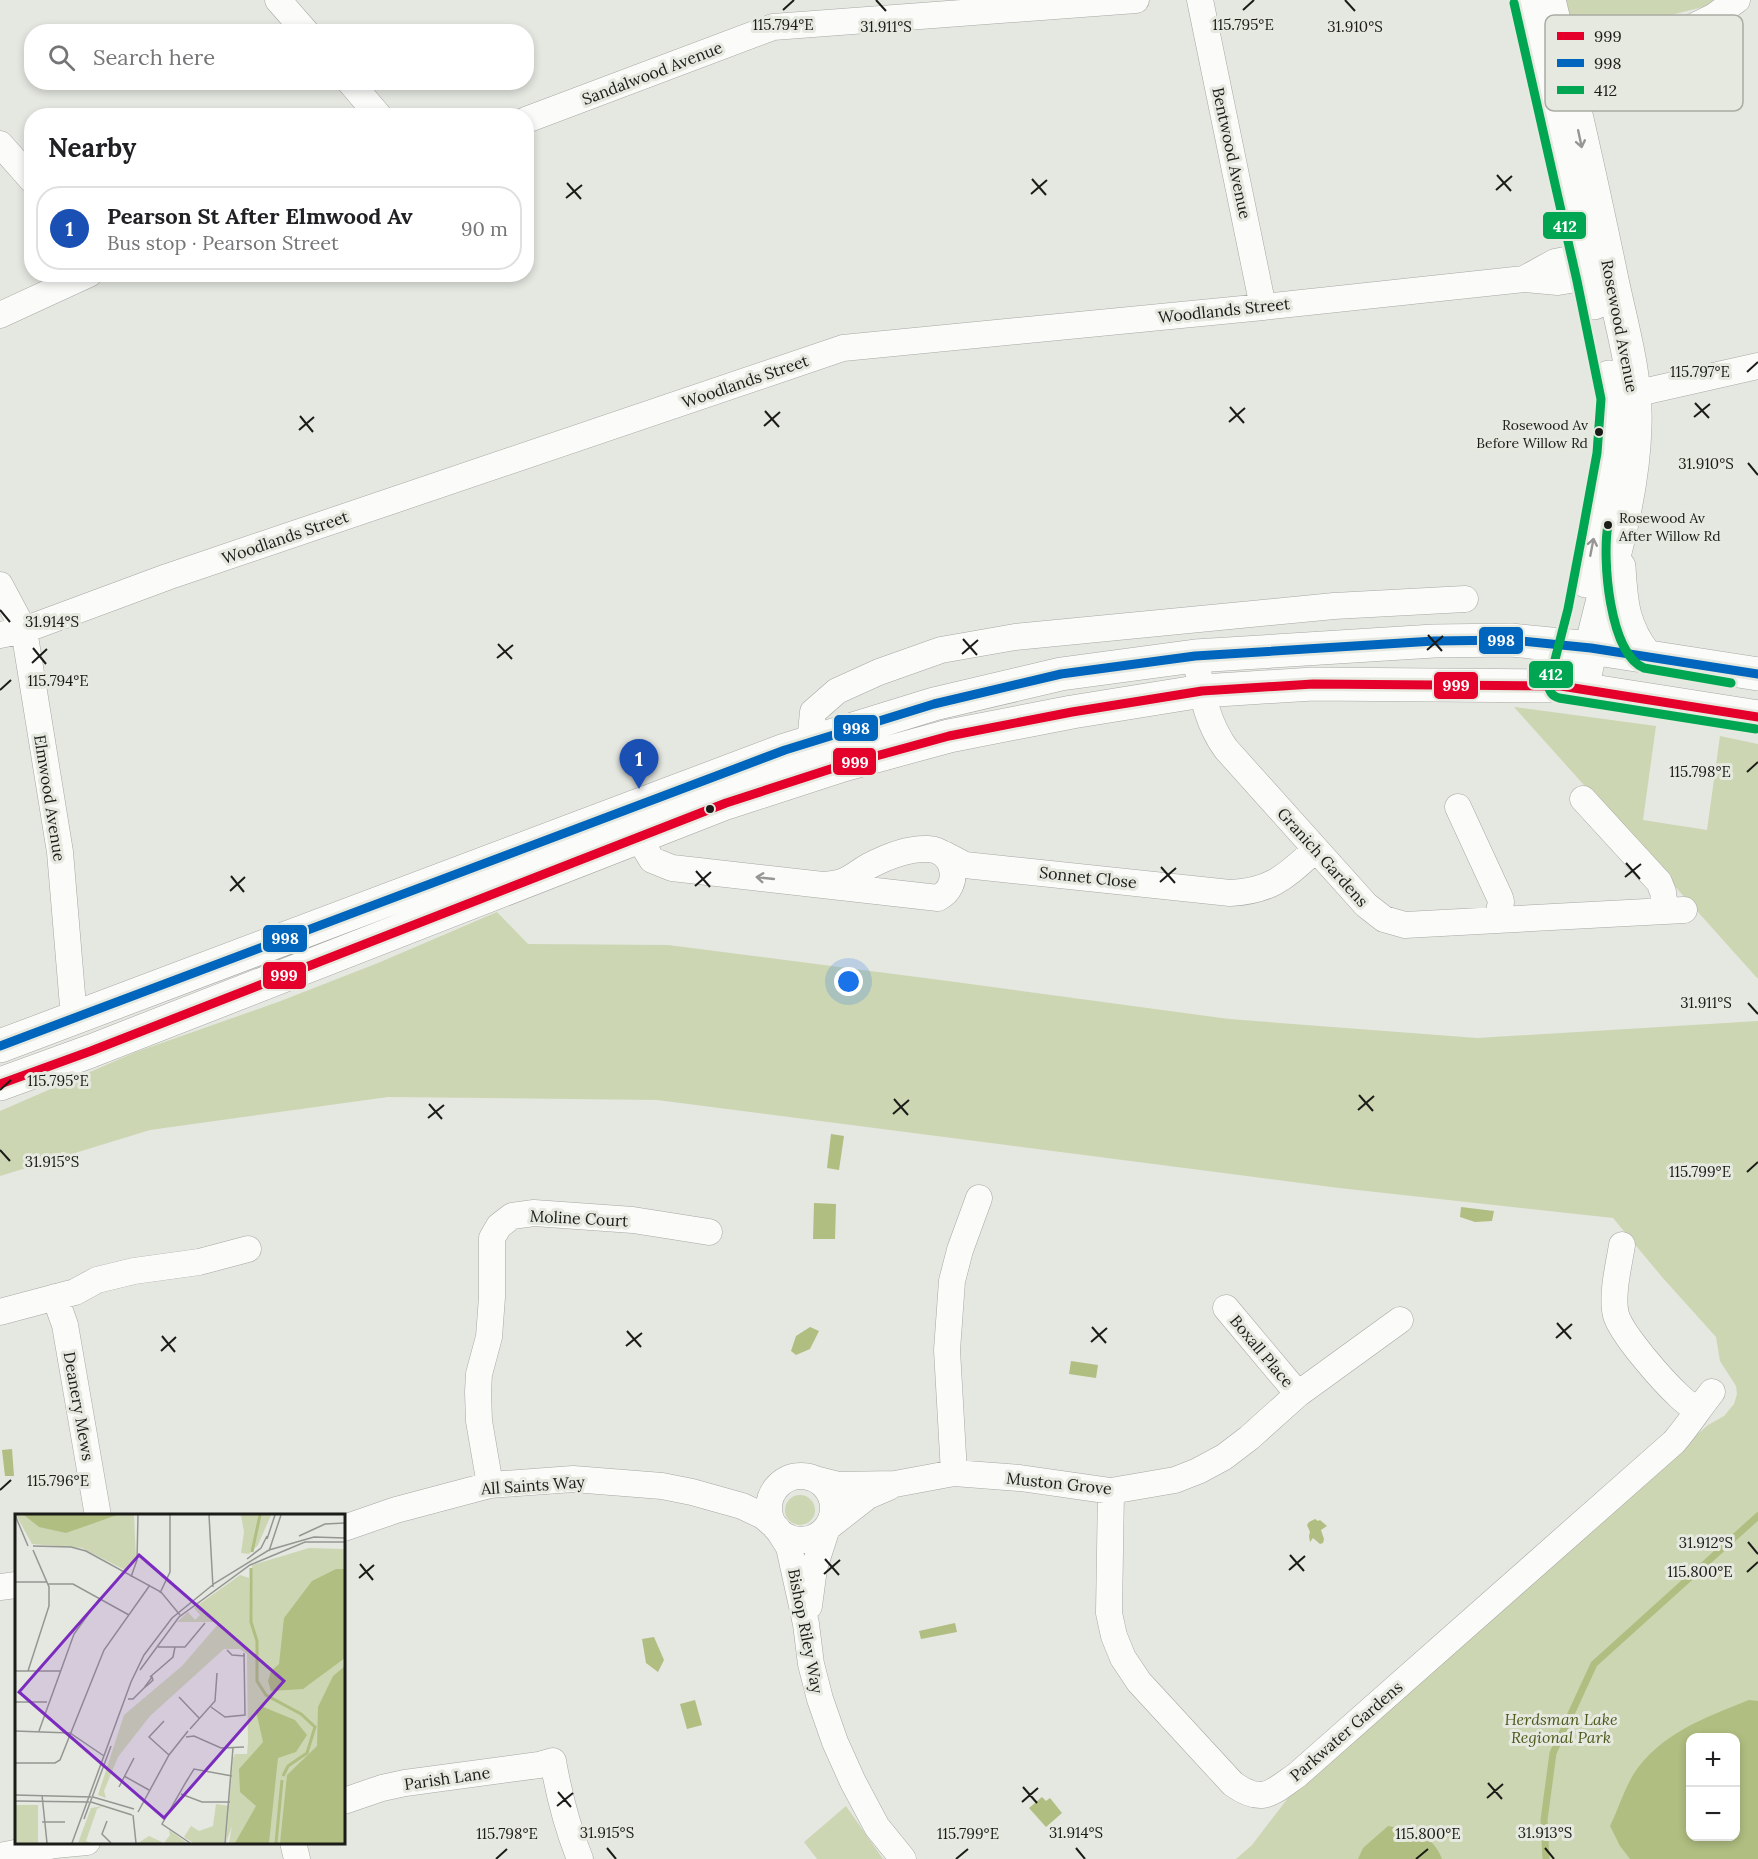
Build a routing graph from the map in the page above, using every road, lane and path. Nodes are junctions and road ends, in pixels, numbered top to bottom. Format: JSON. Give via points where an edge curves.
{"nodes":[{"id":1,"x":278,"y":0,"type":"edge"},
{"id":2,"x":1136,"y":0,"type":"edge"},
{"id":3,"x":1200,"y":0,"type":"edge"},
{"id":4,"x":1526,"y":0,"type":"edge"},
{"id":5,"x":1549,"y":0,"type":"edge"},
{"id":6,"x":1737,"y":0,"type":"edge"},
{"id":7,"x":1550,"y":15,"type":"edge"},
{"id":8,"x":1716,"y":15,"type":"edge"},
{"id":9,"x":299,"y":24,"type":"edge"},
{"id":10,"x":1545,"y":46,"type":"edge"},
{"id":11,"x":357,"y":90,"type":"edge"},
{"id":12,"x":372,"y":108,"type":"edge"},
{"id":13,"x":1557,"y":111,"type":"edge"},
{"id":14,"x":534,"y":117,"type":"edge"},
{"id":15,"x":0,"y":144,"type":"edge"},
{"id":16,"x":24,"y":171,"type":"edge"},
{"id":17,"x":1597,"y":265,"type":"junction"},
{"id":18,"x":72,"y":282,"type":"edge"},
{"id":19,"x":1263,"y":307,"type":"junction"},
{"id":20,"x":0,"y":315,"type":"edge"},
{"id":21,"x":1758,"y":366,"type":"edge"},
{"id":22,"x":1624,"y":396,"type":"junction"},
{"id":23,"x":1618,"y":538,"type":"junction"},
{"id":24,"x":0,"y":585,"type":"edge"},
{"id":25,"x":1465,"y":599,"type":"dead end"},
{"id":26,"x":12,"y":632,"type":"edge"},
{"id":27,"x":1580,"y":647,"type":"junction"},
{"id":28,"x":1195,"y":656,"type":"junction"},
{"id":29,"x":1646,"y":656,"type":"junction"},
{"id":30,"x":1758,"y":674,"type":"edge"},
{"id":31,"x":1572,"y":688,"type":"junction"},
{"id":32,"x":1202,"y":691,"type":"junction"},
{"id":33,"x":1758,"y":717,"type":"edge"},
{"id":34,"x":810,"y":742,"type":"junction"},
{"id":35,"x":1583,"y":799,"type":"dead end"},
{"id":36,"x":1458,"y":807,"type":"dead end"},
{"id":37,"x":638,"y":837,"type":"junction"},
{"id":38,"x":1316,"y":850,"type":"junction"},
{"id":39,"x":884,"y":859,"type":"junction"},
{"id":40,"x":954,"y":868,"type":"junction"},
{"id":41,"x":823,"y":885,"type":"junction"},
{"id":42,"x":897,"y":893,"type":"junction"},
{"id":43,"x":1497,"y":920,"type":"junction"},
{"id":44,"x":74,"y":1018,"type":"junction"},
{"id":45,"x":0,"y":1046,"type":"edge"},
{"id":46,"x":0,"y":1084,"type":"edge"},
{"id":47,"x":979,"y":1198,"type":"dead end"},
{"id":48,"x":709,"y":1232,"type":"dead end"},
{"id":49,"x":1622,"y":1245,"type":"dead end"},
{"id":50,"x":248,"y":1249,"type":"dead end"},
{"id":51,"x":55,"y":1297,"type":"junction"},
{"id":52,"x":1226,"y":1308,"type":"dead end"},
{"id":53,"x":0,"y":1312,"type":"edge"},
{"id":54,"x":1400,"y":1320,"type":"dead end"},
{"id":55,"x":1298,"y":1394,"type":"junction"},
{"id":56,"x":954,"y":1473,"type":"junction"},
{"id":57,"x":801,"y":1478,"type":"junction"},
{"id":58,"x":895,"y":1484,"type":"junction"},
{"id":59,"x":490,"y":1485,"type":"junction"},
{"id":60,"x":1111,"y":1491,"type":"junction"},
{"id":61,"x":692,"y":1492,"type":"junction"},
{"id":62,"x":98,"y":1514,"type":"edge"},
{"id":63,"x":345,"y":1528,"type":"edge"},
{"id":64,"x":777,"y":1528,"type":"junction"},
{"id":65,"x":827,"y":1528,"type":"junction"},
{"id":66,"x":15,"y":1585,"type":"edge"},
{"id":67,"x":0,"y":1587,"type":"edge"},
{"id":68,"x":806,"y":1624,"type":"junction"},
{"id":69,"x":345,"y":1801,"type":"edge"},
{"id":70,"x":66,"y":1844,"type":"edge"},
{"id":71,"x":293,"y":1844,"type":"edge"},
{"id":72,"x":3,"y":1856,"type":"edge"},
{"id":73,"x":297,"y":1859,"type":"edge"},
{"id":74,"x":580,"y":1859,"type":"edge"},
{"id":75,"x":903,"y":1859,"type":"edge"}],
"edges":[{"from":1,"to":9,"type":"street"},
{"from":2,"to":14,"type":"street","name":"Sandalwood Avenue","via":[[773,27]]},
{"from":3,"to":19,"type":"street","name":"Bentwood Avenue"},
{"from":4,"to":10,"type":"main road","name":"Rosewood Avenue"},
{"from":5,"to":7,"type":"main road","name":"Rosewood Avenue"},
{"from":6,"to":8,"type":"street"},
{"from":11,"to":12,"type":"street"},
{"from":13,"to":17,"type":"main road","name":"Rosewood Avenue","via":[[1563,168]]},
{"from":15,"to":16,"type":"street"},
{"from":17,"to":19,"type":"street","name":"Woodlands Street","via":[[1558,282],[1524,279]]},
{"from":17,"to":22,"type":"main road","name":"Rosewood Avenue"},
{"from":18,"to":20,"type":"street"},
{"from":19,"to":26,"type":"street","name":"Woodlands Street","via":[[843,348]]},
{"from":21,"to":22,"type":"street"},
{"from":22,"to":23,"type":"main road","name":"Rosewood Avenue","via":[[1635,426]]},
{"from":27,"to":22,"type":"main road","name":"Rosewood Avenue","one_way":true,"via":[[1580,612],[1609,454]]},
{"from":23,"to":27,"type":"main road","name":"Rosewood Avenue"},
{"from":23,"to":29,"type":"main road","via":[[1620,599],[1632,636]]},
{"from":24,"to":26,"type":"street","name":"Elmwood Avenue"},
{"from":25,"to":34,"type":"street","via":[[1334,606],[1027,635],[941,650],[837,691],[813,711]]},
{"from":26,"to":44,"type":"street","name":"Elmwood Avenue","via":[[60,852]]},
{"from":27,"to":28,"type":"main road","via":[[1511,640],[1434,641]]},
{"from":27,"to":29,"type":"main road"},
{"from":27,"to":31,"type":"main road","name":"Rosewood Avenue"},
{"from":28,"to":32,"type":"street","name":"Granich Gardens"},
{"from":28,"to":34,"type":"main road","via":[[1061,674],[934,704]]},
{"from":29,"to":30,"type":"main road"},
{"from":31,"to":32,"type":"main road","via":[[1313,684]]},
{"from":31,"to":33,"type":"main road"},
{"from":32,"to":37,"type":"main road","via":[[949,736],[843,765]]},
{"from":32,"to":38,"type":"street","name":"Granich Gardens","via":[[1217,736]]},
{"from":34,"to":44,"type":"main road"},
{"from":35,"to":43,"type":"street","name":"Granich Gardens","via":[[1659,882],[1675,911]]},
{"from":36,"to":43,"type":"street","via":[[1500,898]]},
{"from":41,"to":37,"type":"street","one_way":true,"via":[[672,868],[652,860]]},
{"from":37,"to":46,"type":"main road"},
{"from":38,"to":40,"type":"street","name":"Sonnet Close","via":[[1263,889],[1230,893],[1026,870]]},
{"from":38,"to":43,"type":"street","name":"Granich Gardens","via":[[1384,919],[1405,925]]},
{"from":39,"to":40,"type":"street","via":[[928,849]]},
{"from":39,"to":41,"type":"street","via":[[843,883]]},
{"from":39,"to":42,"type":"street","via":[[876,875],[881,885]]},
{"from":40,"to":42,"type":"street","via":[[948,891],[938,898]]},
{"from":41,"to":42,"type":"street"},
{"from":44,"to":45,"type":"main road"},
{"from":47,"to":56,"type":"street","via":[[952,1281],[947,1350]]},
{"from":48,"to":59,"type":"street","name":"Moline Court","via":[[633,1220],[534,1213],[512,1216],[499,1226],[492,1238],[489,1337],[478,1392]]},
{"from":49,"to":60,"type":"street","name":"Parkwater Gardens","via":[[1616,1315],[1628,1336],[1680,1398],[1705,1401],[1674,1442],[1275,1791],[1255,1796],[1233,1784],[1139,1682],[1123,1658],[1109,1613]]},
{"from":50,"to":51,"type":"street","via":[[199,1262],[134,1270]]},
{"from":51,"to":53,"type":"street"},
{"from":51,"to":62,"type":"street","name":"Deanery Mews","via":[[65,1325]]},
{"from":52,"to":55,"type":"street","name":"Boxall Place"},
{"from":54,"to":55,"type":"street","name":"Muston Grove"},
{"from":55,"to":60,"type":"street","name":"Muston Grove","via":[[1240,1445],[1198,1472]]},
{"from":56,"to":58,"type":"street","name":"Muston Grove"},
{"from":56,"to":60,"type":"street","name":"Muston Grove"},
{"from":57,"to":58,"type":"street","name":"Muston Grove","via":[[839,1485]]},
{"from":57,"to":61,"type":"street","via":[[729,1494]]},
{"from":57,"to":64,"type":"street","via":[[781,1484],[774,1492],[770,1514]]},
{"from":57,"to":65,"type":"street","via":[[820,1483],[832,1498],[834,1509]]},
{"from":58,"to":65,"type":"street","via":[[868,1496]]},
{"from":59,"to":61,"type":"street","name":"All Saints Way","via":[[573,1479]]},
{"from":59,"to":63,"type":"street","name":"All Saints Way"},
{"from":61,"to":64,"type":"street","via":[[742,1506]]},
{"from":64,"to":65,"type":"street","via":[[790,1538],[801,1540],[811,1539]]},
{"from":64,"to":68,"type":"street","name":"Bishop Riley Way","via":[[789,1547]]},
{"from":65,"to":68,"type":"street","via":[[814,1568]]},
{"from":66,"to":67,"type":"street"},
{"from":68,"to":75,"type":"street","name":"Bishop Riley Way","via":[[811,1664],[835,1742],[877,1827]]},
{"from":69,"to":74,"type":"street","name":"Parish Lane","via":[[382,1788],[553,1761],[560,1801]]},
{"from":70,"to":72,"type":"street"},
{"from":71,"to":73,"type":"street"}]}
